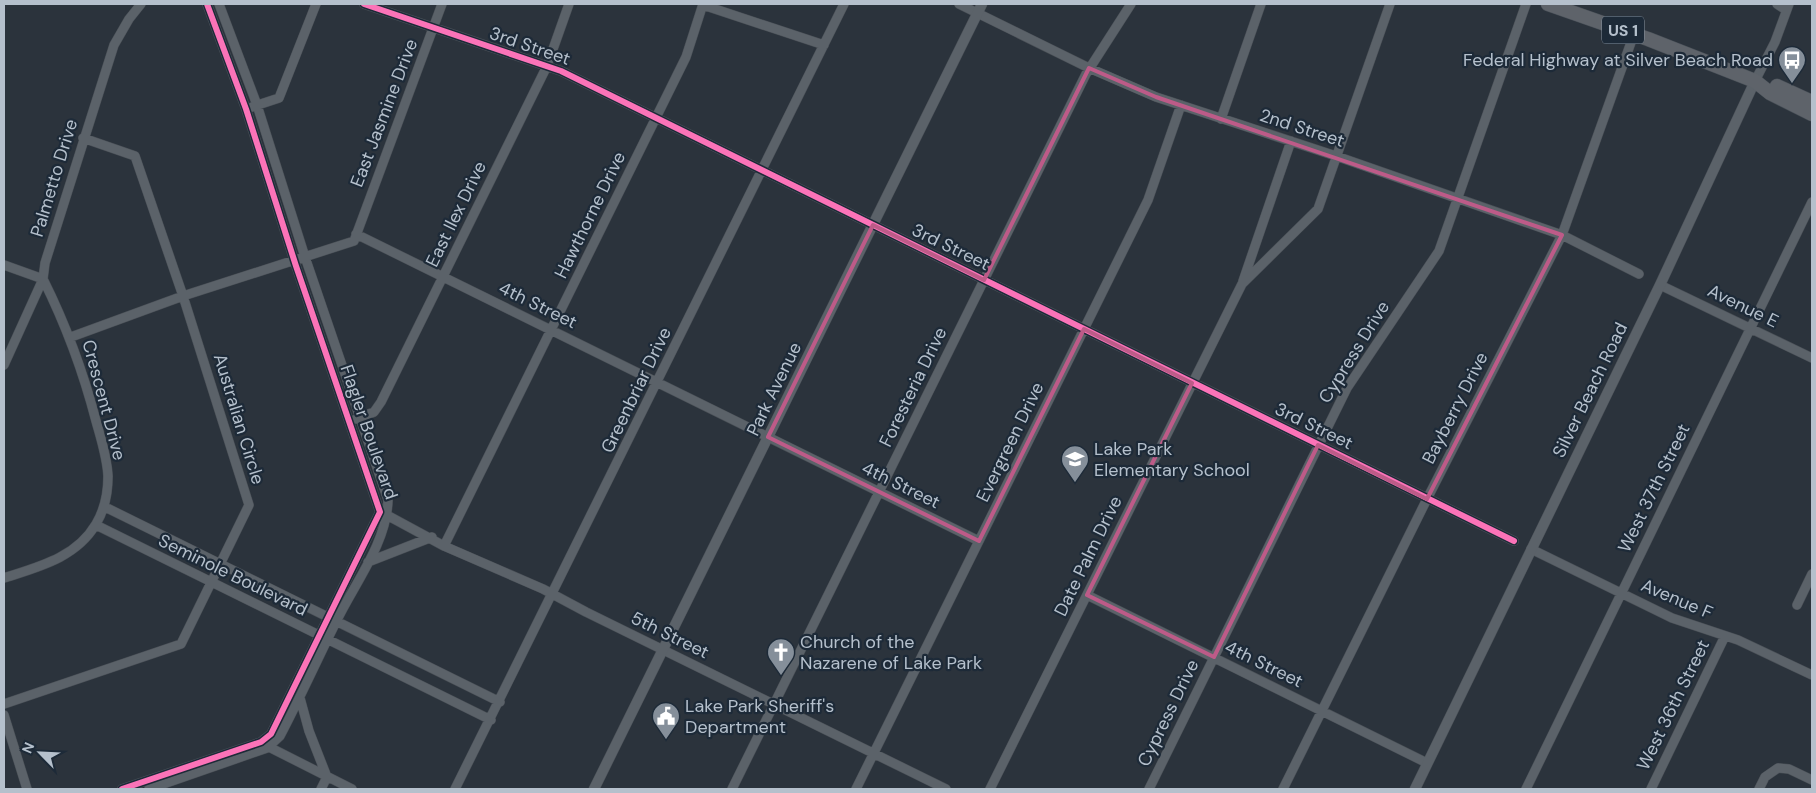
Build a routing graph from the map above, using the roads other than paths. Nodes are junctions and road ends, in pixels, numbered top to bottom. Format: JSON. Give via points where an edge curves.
{"nodes":[{"id":1,"x":141,"y":4,"type":"edge"},
{"id":2,"x":207,"y":4,"type":"edge"},
{"id":3,"x":220,"y":4,"type":"edge"},
{"id":4,"x":316,"y":4,"type":"edge"},
{"id":5,"x":364,"y":4,"type":"edge"},
{"id":6,"x":442,"y":4,"type":"edge"},
{"id":7,"x":569,"y":4,"type":"edge"},
{"id":8,"x":703,"y":4,"type":"edge"},
{"id":9,"x":844,"y":4,"type":"edge"},
{"id":10,"x":960,"y":4,"type":"edge"},
{"id":11,"x":1131,"y":4,"type":"edge"},
{"id":12,"x":1261,"y":4,"type":"edge"},
{"id":13,"x":1390,"y":4,"type":"edge"},
{"id":14,"x":1526,"y":4,"type":"edge"},
{"id":15,"x":1548,"y":4,"type":"edge"},
{"id":16,"x":1777,"y":4,"type":"edge"},
{"id":17,"x":1788,"y":7,"type":"edge"},
{"id":18,"x":980,"y":8,"type":"edge"},
{"id":19,"x":433,"y":29,"type":"junction"},
{"id":20,"x":1634,"y":34,"type":"junction"},
{"id":21,"x":824,"y":45,"type":"junction"},
{"id":22,"x":547,"y":66,"type":"junction"},
{"id":23,"x":1089,"y":68,"type":"junction"},
{"id":24,"x":1757,"y":82,"type":"junction"},
{"id":25,"x":1812,"y":102,"type":"edge"},
{"id":26,"x":256,"y":105,"type":"junction"},
{"id":27,"x":1181,"y":105,"type":"junction"},
{"id":28,"x":246,"y":109,"type":"junction"},
{"id":29,"x":1812,"y":114,"type":"edge"},
{"id":30,"x":656,"y":118,"type":"junction"},
{"id":31,"x":1221,"y":118,"type":"junction"},
{"id":32,"x":83,"y":138,"type":"junction"},
{"id":33,"x":1291,"y":141,"type":"junction"},
{"id":34,"x":1336,"y":156,"type":"junction"},
{"id":35,"x":762,"y":170,"type":"junction"},
{"id":36,"x":1458,"y":198,"type":"junction"},
{"id":37,"x":1812,"y":202,"type":"edge"},
{"id":38,"x":873,"y":225,"type":"junction"},
{"id":39,"x":356,"y":234,"type":"junction"},
{"id":40,"x":1562,"y":235,"type":"junction"},
{"id":41,"x":305,"y":258,"type":"junction"},
{"id":42,"x":294,"y":260,"type":"junction"},
{"id":43,"x":4,"y":266,"type":"edge"},
{"id":44,"x":1639,"y":274,"type":"dead end"},
{"id":45,"x":443,"y":277,"type":"junction"},
{"id":46,"x":42,"y":279,"type":"junction"},
{"id":47,"x":984,"y":280,"type":"junction"},
{"id":48,"x":1242,"y":284,"type":"junction"},
{"id":49,"x":1660,"y":284,"type":"junction"},
{"id":50,"x":183,"y":296,"type":"junction"},
{"id":51,"x":1751,"y":327,"type":"junction"},
{"id":52,"x":1084,"y":329,"type":"junction"},
{"id":53,"x":551,"y":330,"type":"junction"},
{"id":54,"x":71,"y":337,"type":"junction"},
{"id":55,"x":1812,"y":358,"type":"edge"},
{"id":56,"x":4,"y":365,"type":"edge"},
{"id":57,"x":657,"y":382,"type":"junction"},
{"id":58,"x":1192,"y":382,"type":"junction"},
{"id":59,"x":361,"y":417,"type":"junction"},
{"id":60,"x":350,"y":421,"type":"junction"},
{"id":61,"x":768,"y":437,"type":"junction"},
{"id":62,"x":1318,"y":445,"type":"junction"},
{"id":63,"x":879,"y":492,"type":"junction"},
{"id":64,"x":1426,"y":498,"type":"junction"},
{"id":65,"x":104,"y":507,"type":"junction"},
{"id":66,"x":384,"y":514,"type":"junction"},
{"id":67,"x":96,"y":525,"type":"junction"},
{"id":68,"x":432,"y":537,"type":"junction"},
{"id":69,"x":1514,"y":541,"type":"dead end"},
{"id":70,"x":979,"y":542,"type":"junction"},
{"id":71,"x":444,"y":546,"type":"junction"},
{"id":72,"x":1531,"y":549,"type":"junction"},
{"id":73,"x":368,"y":562,"type":"junction"},
{"id":74,"x":219,"y":563,"type":"junction"},
{"id":75,"x":1812,"y":574,"type":"edge"},
{"id":76,"x":4,"y":578,"type":"edge"},
{"id":77,"x":211,"y":582,"type":"junction"},
{"id":78,"x":1622,"y":593,"type":"junction"},
{"id":79,"x":552,"y":594,"type":"junction"},
{"id":80,"x":1086,"y":595,"type":"junction"},
{"id":81,"x":1797,"y":606,"type":"dead end"},
{"id":82,"x":332,"y":619,"type":"junction"},
{"id":83,"x":1725,"y":636,"type":"junction"},
{"id":84,"x":323,"y":638,"type":"junction"},
{"id":85,"x":664,"y":649,"type":"junction"},
{"id":86,"x":1214,"y":658,"type":"junction"},
{"id":87,"x":1812,"y":675,"type":"edge"},
{"id":88,"x":300,"y":698,"type":"junction"},
{"id":89,"x":500,"y":702,"type":"junction"},
{"id":90,"x":4,"y":704,"type":"edge"},
{"id":91,"x":774,"y":705,"type":"junction"},
{"id":92,"x":1322,"y":711,"type":"junction"},
{"id":93,"x":4,"y":715,"type":"edge"},
{"id":94,"x":491,"y":720,"type":"junction"},
{"id":95,"x":264,"y":745,"type":"junction"},
{"id":96,"x":874,"y":754,"type":"junction"},
{"id":97,"x":1427,"y":763,"type":"junction"},
{"id":98,"x":327,"y":777,"type":"junction"},
{"id":99,"x":1812,"y":780,"type":"edge"},
{"id":100,"x":27,"y":789,"type":"edge"},
{"id":101,"x":122,"y":789,"type":"edge"},
{"id":102,"x":149,"y":789,"type":"edge"},
{"id":103,"x":321,"y":789,"type":"edge"},
{"id":104,"x":352,"y":789,"type":"edge"},
{"id":105,"x":455,"y":789,"type":"edge"},
{"id":106,"x":594,"y":789,"type":"edge"},
{"id":107,"x":732,"y":789,"type":"edge"},
{"id":108,"x":856,"y":789,"type":"edge"},
{"id":109,"x":946,"y":789,"type":"edge"},
{"id":110,"x":990,"y":789,"type":"edge"},
{"id":111,"x":1149,"y":789,"type":"edge"},
{"id":112,"x":1283,"y":789,"type":"edge"},
{"id":113,"x":1415,"y":789,"type":"edge"},
{"id":114,"x":1526,"y":789,"type":"edge"},
{"id":115,"x":1651,"y":789,"type":"edge"},
{"id":116,"x":1759,"y":789,"type":"edge"}],
"edges":[{"from":1,"to":32,"type":"street","name":"Palmetto Drive","via":[[114,45]]},
{"from":2,"to":28,"type":"street","name":"Flagler Boulevard"},
{"from":3,"to":26,"type":"street","name":"Flagler Boulevard"},
{"from":4,"to":26,"type":"street","via":[[279,98]]},
{"from":5,"to":19,"type":"street","name":"3rd Street"},
{"from":6,"to":19,"type":"street","name":"East Jasmine Drive"},
{"from":7,"to":22,"type":"street","name":"East Ilex Drive"},
{"from":8,"to":21,"type":"street"},
{"from":8,"to":30,"type":"street","name":"Hawthorne Drive","via":[[686,57]]},
{"from":9,"to":21,"type":"street","name":"Greenbriar Drive"},
{"from":10,"to":18,"type":"street","name":"2nd Street"},
{"from":11,"to":23,"type":"street","name":"Foresteria Drive"},
{"from":12,"to":31,"type":"street"},
{"from":13,"to":34,"type":"street","name":"Date Palm Drive"},
{"from":14,"to":36,"type":"street","name":"Cypress Drive"},
{"from":15,"to":20,"type":"main road","number":"US 1"},
{"from":16,"to":17,"type":"street"},
{"from":17,"to":24,"type":"street","name":"Silver Beach Road"},
{"from":18,"to":23,"type":"street","name":"2nd Street"},
{"from":18,"to":38,"type":"street","name":"Park Avenue"},
{"from":19,"to":22,"type":"street","name":"3rd Street"},
{"from":19,"to":39,"type":"street","name":"East Jasmine Drive"},
{"from":20,"to":24,"type":"main road","number":"US 1"},
{"from":20,"to":40,"type":"street","name":"Bayberry Drive"},
{"from":21,"to":35,"type":"street","name":"Greenbriar Drive"},
{"from":22,"to":30,"type":"street","name":"3rd Street"},
{"from":22,"to":45,"type":"street","name":"East Ilex Drive"},
{"from":23,"to":27,"type":"street","name":"2nd Street"},
{"from":23,"to":47,"type":"street","name":"Foresteria Drive"},
{"from":24,"to":25,"type":"main road","number":"US 1","via":[[1774,85]]},
{"from":24,"to":29,"type":"main road","number":"US 1","via":[[1770,93]]},
{"from":24,"to":49,"type":"street","name":"Silver Beach Road"},
{"from":26,"to":28,"type":"street"},
{"from":26,"to":41,"type":"street","name":"Flagler Boulevard"},
{"from":27,"to":31,"type":"street","name":"2nd Street"},
{"from":27,"to":52,"type":"street","name":"Evergreen Drive","via":[[1148,200]]},
{"from":28,"to":42,"type":"street","name":"Flagler Boulevard"},
{"from":30,"to":35,"type":"street","name":"3rd Street"},
{"from":30,"to":53,"type":"street","name":"Hawthorne Drive"},
{"from":31,"to":33,"type":"street","name":"2nd Street"},
{"from":32,"to":46,"type":"street","name":"Palmetto Drive"},
{"from":32,"to":50,"type":"street","name":"Australian Circle","via":[[135,156]]},
{"from":33,"to":34,"type":"street","name":"2nd Street"},
{"from":33,"to":48,"type":"street","name":"Date Palm Drive"},
{"from":34,"to":36,"type":"street","name":"2nd Street"},
{"from":34,"to":48,"type":"street","name":"Date Palm Drive","via":[[1318,209]]},
{"from":35,"to":38,"type":"street","name":"3rd Street"},
{"from":35,"to":57,"type":"street","name":"Greenbriar Drive"},
{"from":36,"to":40,"type":"street","name":"2nd Street"},
{"from":36,"to":62,"type":"street","name":"Cypress Drive","via":[[1439,251],[1347,388]]},
{"from":37,"to":51,"type":"street","name":"West 37th Street"},
{"from":38,"to":47,"type":"street","name":"3rd Street"},
{"from":38,"to":61,"type":"street","name":"Park Avenue"},
{"from":39,"to":41,"type":"street","via":[[354,241]]},
{"from":39,"to":45,"type":"street","name":"4th Street"},
{"from":40,"to":44,"type":"street","name":"2nd Street"},
{"from":40,"to":64,"type":"street","name":"Bayberry Drive"},
{"from":41,"to":42,"type":"street"},
{"from":41,"to":59,"type":"street","name":"Flagler Boulevard"},
{"from":42,"to":50,"type":"street"},
{"from":42,"to":60,"type":"street","name":"Flagler Boulevard"},
{"from":43,"to":46,"type":"street"},
{"from":45,"to":53,"type":"street","name":"4th Street"},
{"from":45,"to":59,"type":"street","name":"East Ilex Drive","via":[[381,402],[374,412]]},
{"from":46,"to":54,"type":"street","name":"Crescent Drive"},
{"from":46,"to":56,"type":"street","name":"Palmetto Drive"},
{"from":47,"to":52,"type":"street","name":"3rd Street"},
{"from":47,"to":63,"type":"street","name":"Foresteria Drive"},
{"from":48,"to":58,"type":"street","name":"Date Palm Drive"},
{"from":49,"to":51,"type":"street","name":"Avenue E"},
{"from":49,"to":72,"type":"street","name":"Silver Beach Road"},
{"from":50,"to":54,"type":"street"},
{"from":50,"to":74,"type":"street","name":"Australian Circle","via":[[249,505]]},
{"from":51,"to":55,"type":"street","name":"Avenue E"},
{"from":51,"to":78,"type":"street","name":"West 37th Street"},
{"from":52,"to":58,"type":"street","name":"3rd Street"},
{"from":52,"to":70,"type":"street","name":"Evergreen Drive"},
{"from":53,"to":57,"type":"street","name":"4th Street"},
{"from":53,"to":71,"type":"street","name":"Hawthorne Drive"},
{"from":54,"to":65,"type":"street","name":"Crescent Drive","via":[[106,460],[108,479]]},
{"from":57,"to":61,"type":"street","name":"4th Street"},
{"from":57,"to":79,"type":"street","name":"Greenbriar Drive"},
{"from":58,"to":62,"type":"street","name":"3rd Street"},
{"from":58,"to":80,"type":"street","name":"Date Palm Drive"},
{"from":59,"to":60,"type":"street","name":"East Ilex Drive"},
{"from":59,"to":66,"type":"street","name":"Flagler Boulevard","via":[[388,500]]},
{"from":60,"to":66,"type":"street","name":"Flagler Boulevard"},
{"from":61,"to":63,"type":"street","name":"4th Street"},
{"from":61,"to":85,"type":"street","name":"Park Avenue"},
{"from":62,"to":64,"type":"street","name":"3rd Street"},
{"from":62,"to":86,"type":"street","name":"Cypress Drive"},
{"from":63,"to":70,"type":"street","name":"4th Street"},
{"from":63,"to":91,"type":"street","name":"Foresteria Drive"},
{"from":64,"to":69,"type":"street","name":"3rd Street"},
{"from":64,"to":92,"type":"street","name":"Bayberry Drive"},
{"from":65,"to":67,"type":"street","name":"Crescent Drive"},
{"from":65,"to":74,"type":"street","name":"Seminole Boulevard"},
{"from":66,"to":68,"type":"street","name":"5th Street"},
{"from":66,"to":73,"type":"street","name":"Flagler Boulevard"},
{"from":66,"to":82,"type":"street","name":"Flagler Boulevard"},
{"from":67,"to":76,"type":"street","name":"Crescent Drive","via":[[63,556]]},
{"from":67,"to":77,"type":"street","name":"Seminole Boulevard"},
{"from":68,"to":71,"type":"street","name":"5th Street"},
{"from":68,"to":73,"type":"street"},
{"from":70,"to":96,"type":"street","name":"Evergreen Drive"},
{"from":71,"to":79,"type":"street","name":"5th Street"},
{"from":72,"to":78,"type":"street","name":"Avenue F"},
{"from":72,"to":97,"type":"street","name":"Silver Beach Road"},
{"from":73,"to":82,"type":"street","name":"Flagler Boulevard"},
{"from":74,"to":77,"type":"street","name":"Australian Circle"},
{"from":74,"to":82,"type":"street","name":"Seminole Boulevard"},
{"from":75,"to":81,"type":"street"},
{"from":77,"to":84,"type":"street","name":"Seminole Boulevard"},
{"from":77,"to":90,"type":"street","name":"Australian Circle","via":[[181,644]]},
{"from":78,"to":83,"type":"street","name":"Avenue F","via":[[1672,618]]},
{"from":78,"to":114,"type":"street","name":"West 37th Street"},
{"from":79,"to":85,"type":"street","name":"5th Street"},
{"from":79,"to":89,"type":"street","name":"Greenbriar Drive"},
{"from":80,"to":86,"type":"street","name":"4th Street"},
{"from":80,"to":110,"type":"street","name":"Date Palm Drive"},
{"from":82,"to":84,"type":"street","name":"Flagler Boulevard"},
{"from":82,"to":89,"type":"street","name":"Seminole Boulevard"},
{"from":83,"to":87,"type":"street","name":"Avenue F"},
{"from":83,"to":115,"type":"street","name":"West 36th Street"},
{"from":84,"to":88,"type":"street","name":"Flagler Boulevard"},
{"from":84,"to":94,"type":"street","name":"Seminole Boulevard"},
{"from":84,"to":95,"type":"street","name":"Flagler Boulevard"},
{"from":85,"to":91,"type":"street","name":"5th Street"},
{"from":85,"to":106,"type":"street","name":"Park Avenue"},
{"from":86,"to":92,"type":"street","name":"4th Street"},
{"from":86,"to":111,"type":"street","name":"Cypress Drive"},
{"from":88,"to":95,"type":"street","name":"Flagler Boulevard","via":[[280,736]]},
{"from":88,"to":98,"type":"street"},
{"from":89,"to":94,"type":"street","name":"Greenbriar Drive"},
{"from":91,"to":96,"type":"street","name":"5th Street"},
{"from":91,"to":107,"type":"street","name":"Foresteria Drive"},
{"from":92,"to":97,"type":"street","name":"4th Street"},
{"from":92,"to":112,"type":"street","name":"Bayberry Drive"},
{"from":93,"to":100,"type":"street"},
{"from":94,"to":105,"type":"street","name":"Greenbriar Drive"},
{"from":95,"to":98,"type":"street"},
{"from":95,"to":101,"type":"street","name":"Flagler Boulevard"},
{"from":95,"to":102,"type":"street","name":"Flagler Boulevard"},
{"from":96,"to":108,"type":"street","name":"Evergreen Drive"},
{"from":96,"to":109,"type":"street","name":"5th Street"},
{"from":97,"to":113,"type":"street","name":"Silver Beach Road"},
{"from":98,"to":103,"type":"street"},
{"from":98,"to":104,"type":"street"},
{"from":99,"to":116,"type":"street","via":[[1789,769],[1778,768],[1765,777]]}]}
